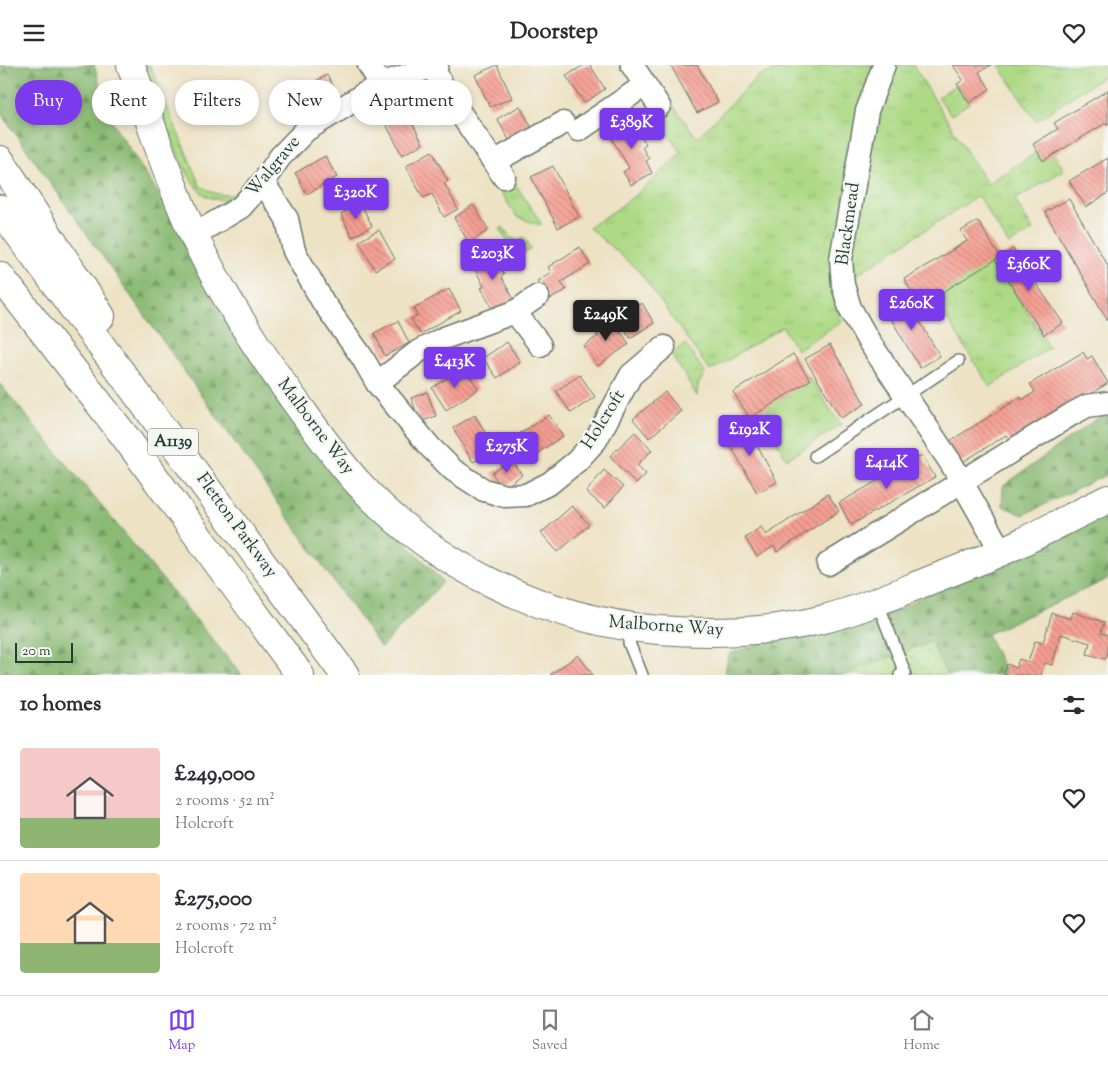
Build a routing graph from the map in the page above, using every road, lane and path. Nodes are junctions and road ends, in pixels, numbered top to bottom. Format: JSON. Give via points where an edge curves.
{"nodes":[{"id":1,"x":131,"y":65,"type":"edge"},
{"id":2,"x":368,"y":65,"type":"edge"},
{"id":3,"x":632,"y":65,"type":"edge"},
{"id":4,"x":884,"y":65,"type":"edge"},
{"id":5,"x":435,"y":66,"type":"edge"},
{"id":6,"x":378,"y":80,"type":"edge"},
{"id":7,"x":393,"y":80,"type":"edge"},
{"id":8,"x":645,"y":85,"type":"junction"},
{"id":9,"x":351,"y":102,"type":"edge"},
{"id":10,"x":659,"y":105,"type":"dead end"},
{"id":11,"x":0,"y":160,"type":"edge"},
{"id":12,"x":263,"y":182,"type":"junction"},
{"id":13,"x":0,"y":209,"type":"edge"},
{"id":14,"x":194,"y":235,"type":"junction"},
{"id":15,"x":0,"y":276,"type":"edge"},
{"id":16,"x":538,"y":296,"type":"dead end"},
{"id":17,"x":0,"y":307,"type":"edge"},
{"id":18,"x":515,"y":312,"type":"junction"},
{"id":19,"x":540,"y":345,"type":"dead end"},
{"id":20,"x":664,"y":347,"type":"dead end"},
{"id":21,"x":958,"y":361,"type":"dead end"},
{"id":22,"x":377,"y":383,"type":"junction"},
{"id":23,"x":906,"y":397,"type":"junction"},
{"id":24,"x":1108,"y":403,"type":"edge"},
{"id":25,"x":126,"y":438,"type":"junction"},
{"id":26,"x":815,"y":456,"type":"dead end"},
{"id":27,"x":963,"y":483,"type":"junction"},
{"id":28,"x":1108,"y":499,"type":"edge"},
{"id":29,"x":234,"y":524,"type":"junction"},
{"id":30,"x":1002,"y":551,"type":"junction"},
{"id":31,"x":828,"y":564,"type":"dead end"},
{"id":32,"x":877,"y":601,"type":"junction"},
{"id":33,"x":633,"y":628,"type":"junction"},
{"id":34,"x":300,"y":675,"type":"edge"},
{"id":35,"x":344,"y":675,"type":"edge"},
{"id":36,"x":642,"y":675,"type":"edge"},
{"id":37,"x":900,"y":675,"type":"edge"}],
"edges":[{"from":1,"to":14,"type":"main road","name":"Malborne Way"},
{"from":2,"to":6,"type":"street"},
{"from":3,"to":8,"type":"street"},
{"from":4,"to":23,"type":"street","name":"Blackmead","via":[[867,111],[841,259],[843,285],[850,308]]},
{"from":5,"to":7,"type":"street","name":"Walgrave"},
{"from":5,"to":8,"type":"street","name":"Walgrave","via":[[445,91],[499,170]]},
{"from":8,"to":10,"type":"street"},
{"from":9,"to":12,"type":"street","name":"Walgrave","via":[[306,130],[280,157]]},
{"from":11,"to":29,"type":"main road"},
{"from":12,"to":14,"type":"street","name":"Walgrave","via":[[241,207]]},
{"from":12,"to":22,"type":"street","name":"Holcroft","via":[[287,219],[294,251],[318,294]]},
{"from":13,"to":29,"type":"main road","name":"Fletton Parkway","number":"A1139"},
{"from":14,"to":33,"type":"main road","name":"Malborne Way","via":[[219,284],[276,375],[360,485],[410,533],[477,576],[542,605],[588,620]]},
{"from":15,"to":25,"type":"main road","name":"Fletton Parkway","number":"A1139"},
{"from":16,"to":18,"type":"street"},
{"from":17,"to":25,"type":"main road"},
{"from":18,"to":19,"type":"street"},
{"from":18,"to":22,"type":"street","via":[[444,338],[413,355]]},
{"from":20,"to":22,"type":"street","name":"Holcroft","via":[[631,375],[596,441],[550,483],[526,495],[505,496],[484,490],[453,470]]},
{"from":21,"to":23,"type":"lane"},
{"from":23,"to":26,"type":"lane"},
{"from":23,"to":27,"type":"street","name":"Blackmead"},
{"from":24,"to":27,"type":"street","via":[[1087,406],[1072,414]]},
{"from":25,"to":34,"type":"main road","name":"Fletton Parkway","number":"A1139"},
{"from":27,"to":30,"type":"street","name":"Blackmead"},
{"from":27,"to":31,"type":"street"},
{"from":28,"to":30,"type":"main road","name":"Malborne Way"},
{"from":29,"to":35,"type":"main road","name":"Fletton Parkway","number":"A1139"},
{"from":30,"to":32,"type":"main road","name":"Malborne Way"},
{"from":32,"to":33,"type":"main road","name":"Malborne Way","via":[[820,620],[752,632],[691,633]]},
{"from":32,"to":37,"type":"lane","via":[[904,673]]},
{"from":33,"to":36,"type":"lane","via":[[629,643]]}]}
